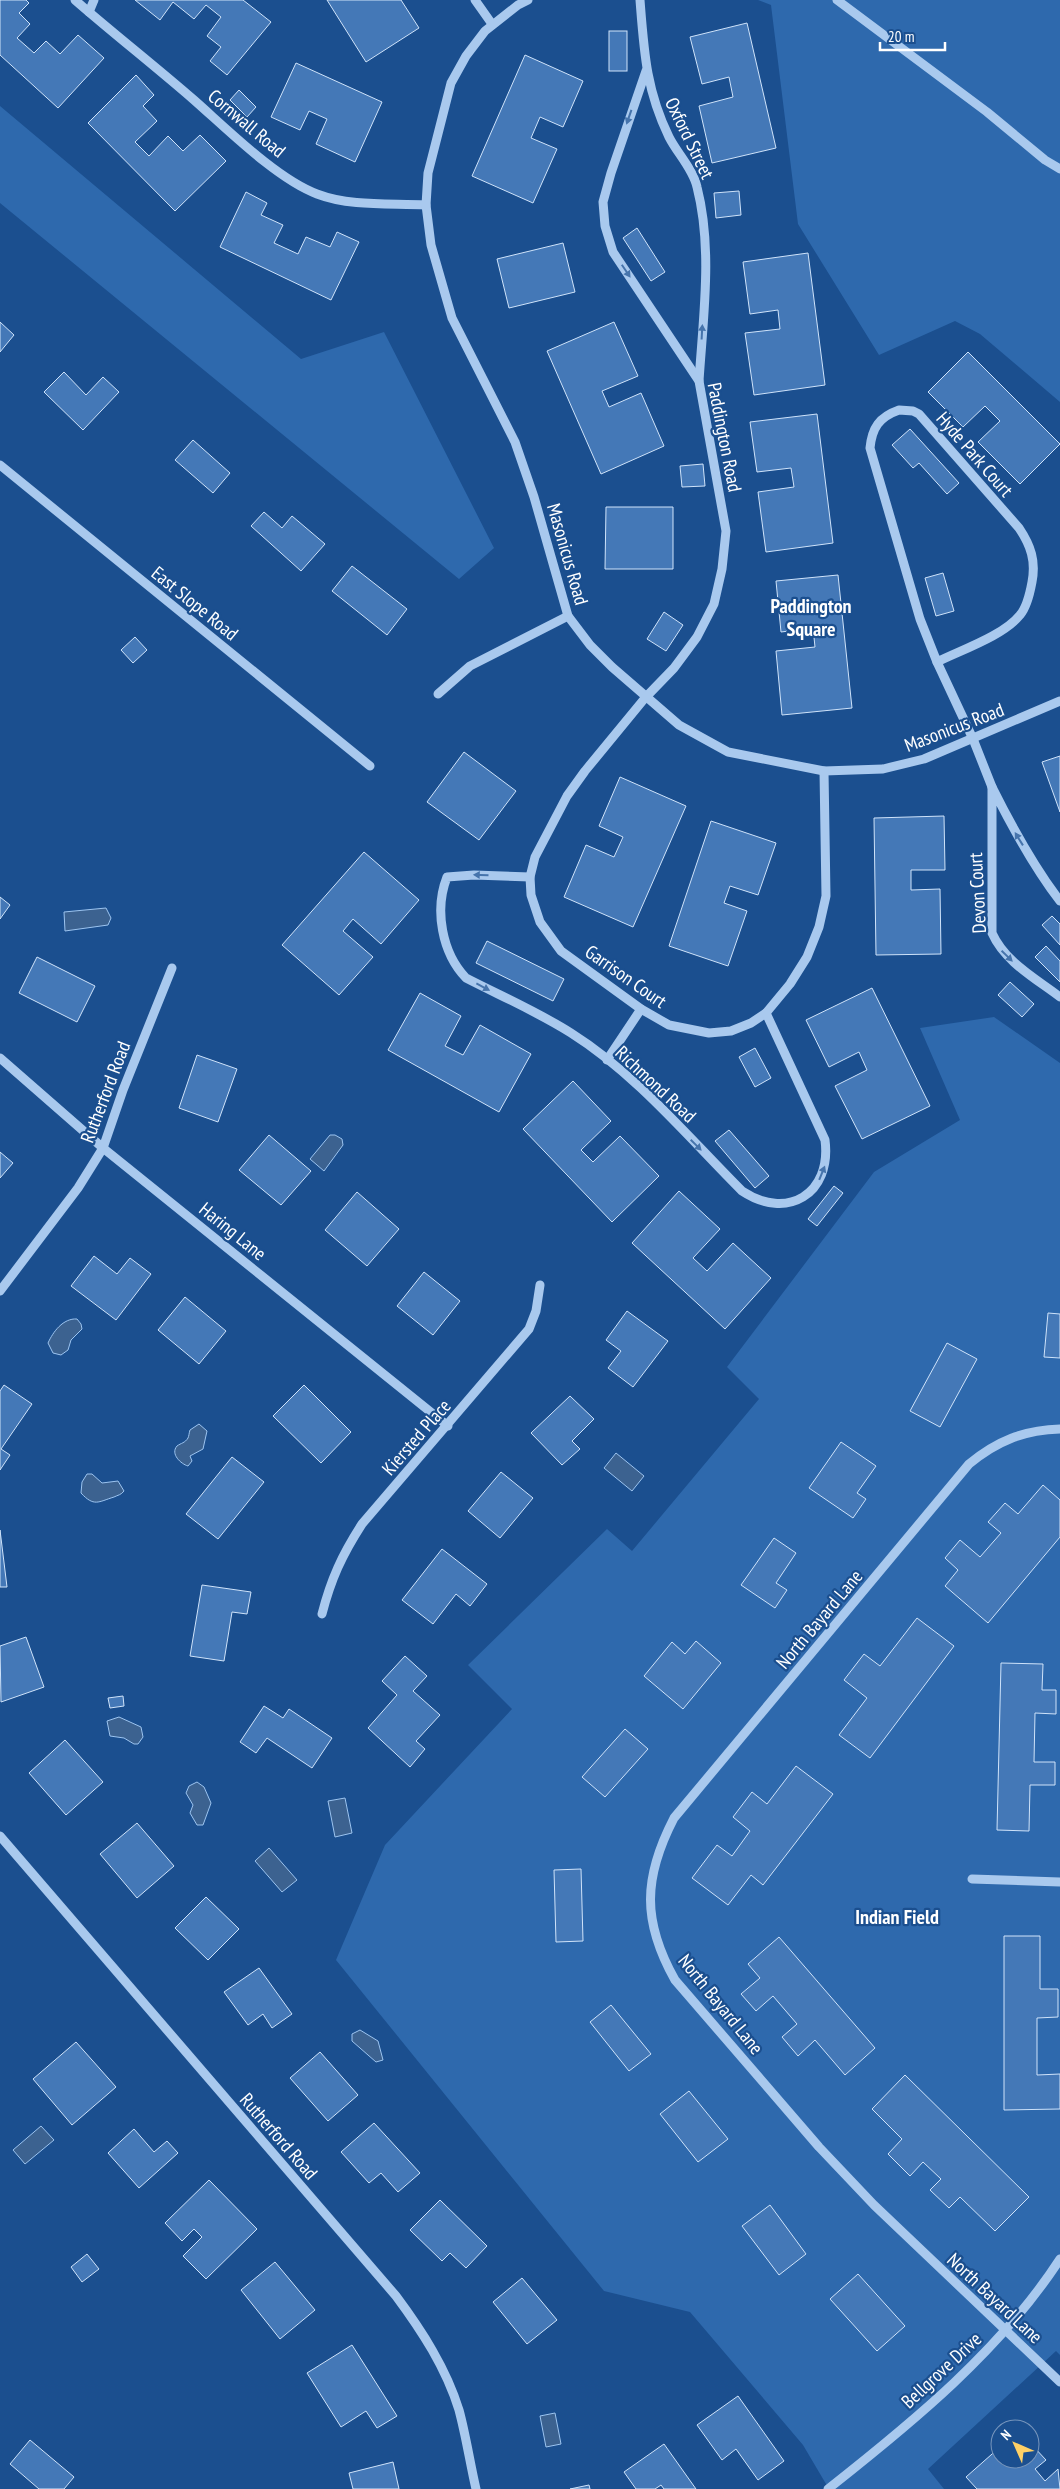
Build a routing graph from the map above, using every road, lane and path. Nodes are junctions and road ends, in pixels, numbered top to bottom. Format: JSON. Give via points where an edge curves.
{"nodes":[{"id":1,"x":75,"y":0,"type":"edge"},
{"id":2,"x":94,"y":0,"type":"edge"},
{"id":3,"x":475,"y":0,"type":"edge"},
{"id":4,"x":528,"y":0,"type":"edge"},
{"id":5,"x":640,"y":0,"type":"edge"},
{"id":6,"x":837,"y":0,"type":"edge"},
{"id":7,"x":89,"y":12,"type":"junction"},
{"id":8,"x":492,"y":24,"type":"junction"},
{"id":9,"x":646,"y":71,"type":"junction"},
{"id":10,"x":1060,"y":169,"type":"edge"},
{"id":11,"x":426,"y":205,"type":"junction"},
{"id":12,"x":699,"y":381,"type":"junction"},
{"id":13,"x":0,"y":465,"type":"edge"},
{"id":14,"x":568,"y":616,"type":"junction"},
{"id":15,"x":937,"y":662,"type":"junction"},
{"id":16,"x":438,"y":694,"type":"dead end"},
{"id":17,"x":645,"y":698,"type":"junction"},
{"id":18,"x":1060,"y":701,"type":"edge"},
{"id":19,"x":973,"y":739,"type":"junction"},
{"id":20,"x":370,"y":766,"type":"dead end"},
{"id":21,"x":824,"y":771,"type":"junction"},
{"id":22,"x":992,"y":787,"type":"junction"},
{"id":23,"x":530,"y":877,"type":"junction"},
{"id":24,"x":1060,"y":901,"type":"edge"},
{"id":25,"x":172,"y":968,"type":"dead end"},
{"id":26,"x":1060,"y":997,"type":"edge"},
{"id":27,"x":641,"y":1009,"type":"junction"},
{"id":28,"x":766,"y":1013,"type":"junction"},
{"id":29,"x":0,"y":1058,"type":"edge"},
{"id":30,"x":607,"y":1060,"type":"junction"},
{"id":31,"x":103,"y":1148,"type":"junction"},
{"id":32,"x":540,"y":1286,"type":"dead end"},
{"id":33,"x":0,"y":1291,"type":"edge"},
{"id":34,"x":448,"y":1426,"type":"junction"},
{"id":35,"x":1060,"y":1429,"type":"edge"},
{"id":36,"x":322,"y":1614,"type":"dead end"},
{"id":37,"x":0,"y":1836,"type":"edge"},
{"id":38,"x":972,"y":1879,"type":"dead end"},
{"id":39,"x":1060,"y":1882,"type":"edge"},
{"id":40,"x":1060,"y":2259,"type":"edge"},
{"id":41,"x":1006,"y":2332,"type":"junction"},
{"id":42,"x":1060,"y":2382,"type":"edge"},
{"id":43,"x":476,"y":2489,"type":"edge"},
{"id":44,"x":828,"y":2489,"type":"edge"}],
"edges":[{"from":1,"to":7,"type":"street","name":"Cornwall Road"},
{"from":2,"to":7,"type":"street"},
{"from":3,"to":8,"type":"street"},
{"from":4,"to":8,"type":"street","name":"Masonicus Road"},
{"from":5,"to":9,"type":"street","name":"Oxford Street"},
{"from":6,"to":10,"type":"street"},
{"from":7,"to":11,"type":"street","name":"Cornwall Road","via":[[294,183],[342,201]]},
{"from":8,"to":11,"type":"street","name":"Masonicus Road","via":[[466,56],[451,84],[428,173]]},
{"from":12,"to":9,"type":"street","name":"Oxford Street","one_way":true,"via":[[705,242],[702,214],[697,185],[669,137],[652,98]]},
{"from":9,"to":12,"type":"street","name":"Paddington Road","one_way":true,"via":[[603,202],[605,226],[613,252]]},
{"from":11,"to":14,"type":"street","name":"Masonicus Road","via":[[431,245],[452,318],[515,442]]},
{"from":12,"to":17,"type":"street","name":"Paddington Road","via":[[726,531],[722,569],[714,604],[697,638]]},
{"from":13,"to":20,"type":"street","name":"East Slope Road"},
{"from":14,"to":16,"type":"street","via":[[470,666]]},
{"from":14,"to":17,"type":"street","name":"Masonicus Road","via":[[590,644]]},
{"from":15,"to":15,"type":"street","name":"Hyde Park Court","via":[[1007,627],[1021,614],[1029,596],[1034,560],[1030,545],[1019,528],[919,414],[899,410],[876,424],[870,448],[920,619]]},
{"from":15,"to":19,"type":"street","name":"Hyde Park Court"},
{"from":17,"to":21,"type":"street","name":"Masonicus Road","via":[[679,724],[728,752]]},
{"from":17,"to":23,"type":"street","name":"Garrison Court","via":[[568,796],[535,857]]},
{"from":18,"to":19,"type":"street","name":"Masonicus Road"},
{"from":19,"to":21,"type":"street","name":"Masonicus Road","via":[[924,759],[883,769]]},
{"from":19,"to":22,"type":"street","name":"Devon Court"},
{"from":21,"to":28,"type":"street","name":"Garrison Court","via":[[826,896],[819,927],[807,957]]},
{"from":24,"to":22,"type":"street","name":"Devon Court","one_way":true,"via":[[1014,831]]},
{"from":22,"to":26,"type":"street","name":"Devon Court","one_way":true,"via":[[992,933],[998,947],[1009,958]]},
{"from":23,"to":27,"type":"street","name":"Garrison Court","via":[[531,896],[540,922],[561,950]]},
{"from":23,"to":30,"type":"street","name":"Richmond Road","one_way":true,"via":[[447,877],[442,899],[446,950],[466,978],[571,1033]]},
{"from":25,"to":31,"type":"street","name":"Rutherford Road"},
{"from":27,"to":28,"type":"street","name":"Garrison Court","via":[[669,1026],[709,1033],[730,1031]]},
{"from":27,"to":30,"type":"street"},
{"from":30,"to":28,"type":"street","name":"Richmond Road","one_way":true,"via":[[742,1191],[764,1202],[787,1204],[814,1188],[823,1175],[827,1158],[825,1140]]},
{"from":29,"to":31,"type":"street","name":"Haring Lane"},
{"from":31,"to":33,"type":"street","name":"Rutherford Road","via":[[78,1188]]},
{"from":31,"to":34,"type":"street","name":"Haring Lane"},
{"from":32,"to":34,"type":"street","name":"Kiersted Place","via":[[529,1329]]},
{"from":34,"to":36,"type":"street","name":"Kiersted Place","via":[[362,1524],[344,1551],[331,1580]]},
{"from":35,"to":41,"type":"street","name":"North Bayard Lane","via":[[1039,1429],[1014,1435],[989,1448],[969,1464],[674,1818],[660,1845],[652,1872],[650,1899],[653,1929],[675,1980],[818,2147]]},
{"from":37,"to":43,"type":"street","name":"Rutherford Road","via":[[389,2288],[417,2325],[441,2366],[458,2409]]},
{"from":38,"to":39,"type":"street"},
{"from":40,"to":41,"type":"street","name":"Bellgrove Drive","via":[[1038,2294]]},
{"from":41,"to":42,"type":"street","name":"North Bayard Lane"},
{"from":41,"to":44,"type":"street","name":"Bellgrove Drive","via":[[871,2455]]}]}
